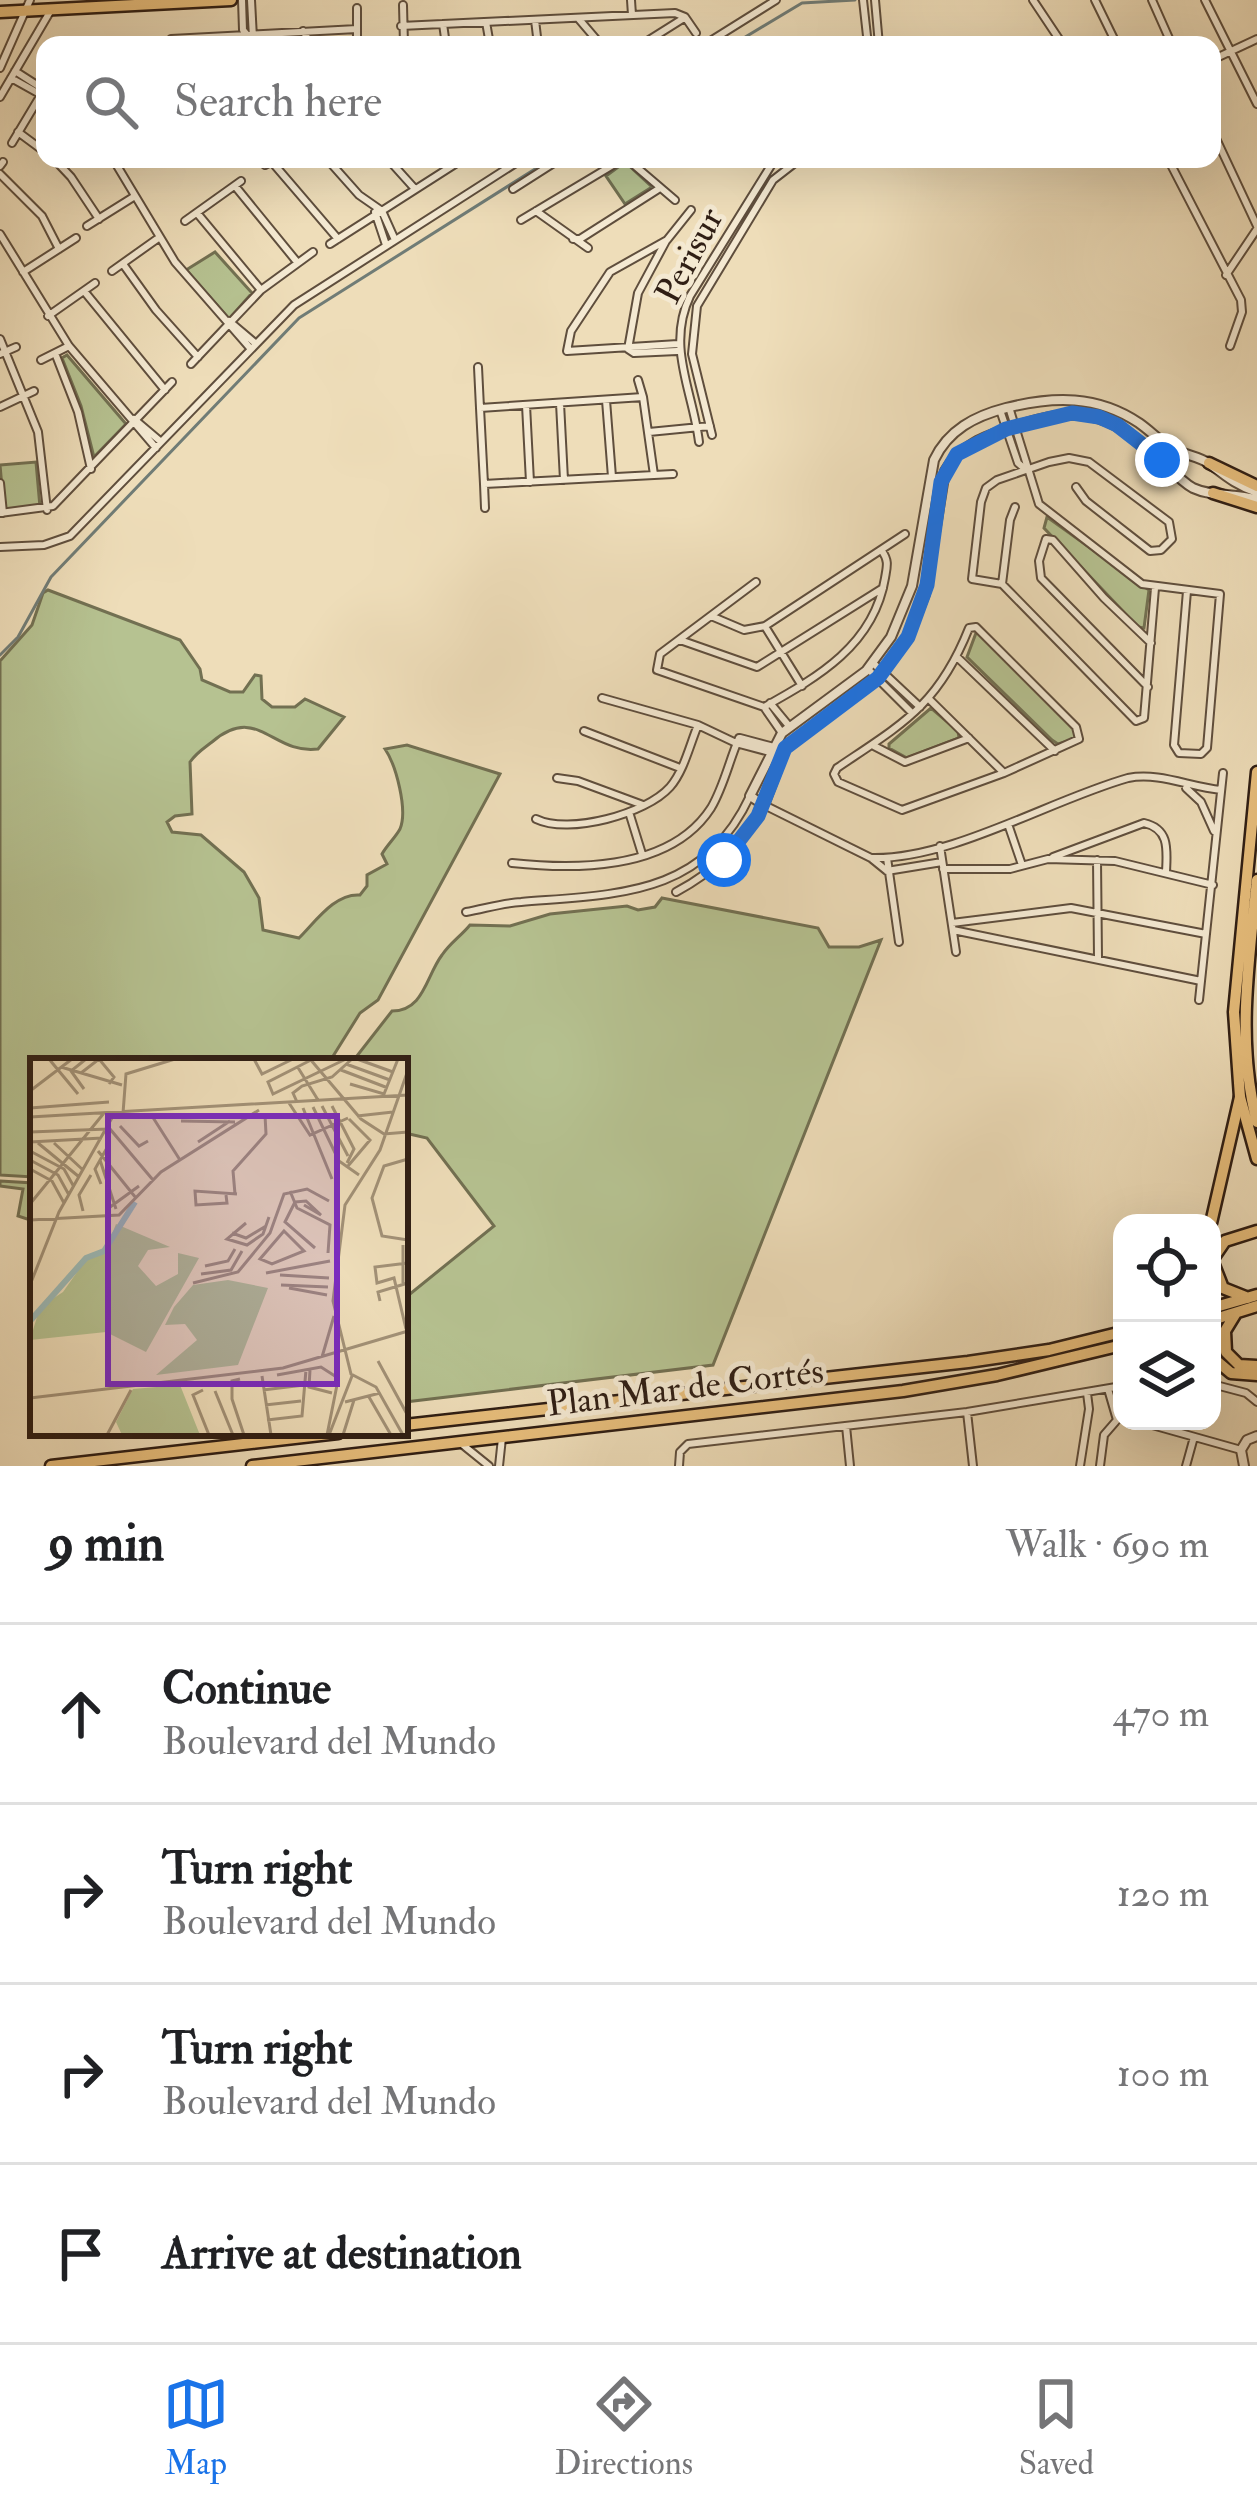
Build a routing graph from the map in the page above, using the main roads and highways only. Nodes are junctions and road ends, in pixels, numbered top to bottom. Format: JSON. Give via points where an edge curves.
{"nodes":[{"id":1,"x":231,"y":0,"type":"edge"},
{"id":2,"x":30,"y":3,"type":"edge"},
{"id":3,"x":0,"y":12,"type":"edge"},
{"id":4,"x":1209,"y":463,"type":"road end"},
{"id":5,"x":1210,"y":492,"type":"road end"},
{"id":6,"x":1257,"y":496,"type":"edge"},
{"id":7,"x":1257,"y":772,"type":"edge"},
{"id":8,"x":1257,"y":880,"type":"edge"},
{"id":9,"x":1240,"y":1097,"type":"junction"},
{"id":10,"x":1257,"y":1122,"type":"edge"},
{"id":11,"x":1257,"y":1159,"type":"edge"},
{"id":12,"x":1213,"y":1214,"type":"edge"},
{"id":13,"x":1257,"y":1231,"type":"edge"},
{"id":14,"x":1254,"y":1300,"type":"edge"},
{"id":15,"x":1221,"y":1306,"type":"edge"},
{"id":16,"x":1236,"y":1313,"type":"junction"},
{"id":17,"x":1221,"y":1317,"type":"edge"},
{"id":18,"x":1113,"y":1335,"type":"edge"},
{"id":19,"x":1113,"y":1347,"type":"edge"},
{"id":20,"x":1221,"y":1363,"type":"edge"},
{"id":21,"x":1257,"y":1371,"type":"edge"},
{"id":22,"x":408,"y":1425,"type":"edge"},
{"id":23,"x":312,"y":1436,"type":"edge"},
{"id":24,"x":51,"y":1466,"type":"edge"},
{"id":25,"x":252,"y":1466,"type":"edge"}],
"edges":[{"from":1,"to":2,"type":"main road","via":[[51,10]]},
{"from":2,"to":3,"type":"main road"},
{"from":4,"to":6,"type":"main road"},
{"from":5,"to":6,"type":"main road"},
{"from":7,"to":9,"type":"main road","via":[[1234,1012]]},
{"from":8,"to":10,"type":"main road","via":[[1245,1015]]},
{"from":9,"to":11,"type":"main road"},
{"from":9,"to":12,"type":"main road"},
{"from":13,"to":14,"type":"main road","via":[[1225,1241],[1212,1260],[1223,1288]]},
{"from":14,"to":15,"type":"main road"},
{"from":14,"to":16,"type":"main road"},
{"from":16,"to":17,"type":"main road"},
{"from":16,"to":21,"type":"main road","via":[[1225,1331],[1226,1352]]},
{"from":18,"to":22,"type":"main road","name":"Plan Mar de Cortés","via":[[968,1362]]},
{"from":19,"to":25,"type":"main road","name":"Plan Mar de Cortés","via":[[903,1391]]},
{"from":20,"to":21,"type":"main road","via":[[1237,1375]]},
{"from":23,"to":24,"type":"main road"}]}
